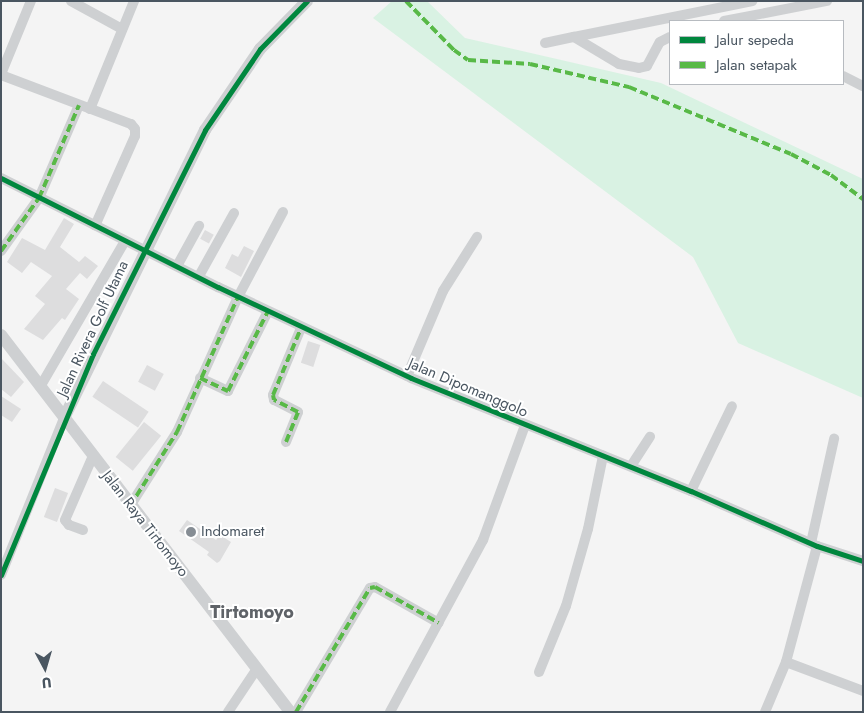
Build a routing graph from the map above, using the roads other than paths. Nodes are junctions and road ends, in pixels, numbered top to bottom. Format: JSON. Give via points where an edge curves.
{"nodes":[{"id":1,"x":31,"y":1,"type":"edge"},
{"id":2,"x":71,"y":1,"type":"edge"},
{"id":3,"x":134,"y":1,"type":"edge"},
{"id":4,"x":752,"y":1,"type":"edge"},
{"id":5,"x":827,"y":1,"type":"edge"},
{"id":6,"x":307,"y":2,"type":"edge"},
{"id":7,"x":732,"y":6,"type":"junction"},
{"id":8,"x":732,"y":20,"type":"edge"},
{"id":9,"x":122,"y":29,"type":"junction"},
{"id":10,"x":574,"y":37,"type":"junction"},
{"id":11,"x":669,"y":38,"type":"edge"},
{"id":12,"x":545,"y":43,"type":"dead end"},
{"id":13,"x":1,"y":75,"type":"edge"},
{"id":14,"x":844,"y":76,"type":"edge"},
{"id":15,"x":863,"y":86,"type":"edge"},
{"id":16,"x":80,"y":105,"type":"junction"},
{"id":17,"x":90,"y":109,"type":"junction"},
{"id":18,"x":1,"y":178,"type":"edge"},
{"id":19,"x":39,"y":198,"type":"junction"},
{"id":20,"x":283,"y":212,"type":"dead end"},
{"id":21,"x":234,"y":213,"type":"dead end"},
{"id":22,"x":95,"y":226,"type":"junction"},
{"id":23,"x":199,"y":226,"type":"dead end"},
{"id":24,"x":477,"y":237,"type":"dead end"},
{"id":25,"x":125,"y":241,"type":"junction"},
{"id":26,"x":144,"y":250,"type":"junction"},
{"id":27,"x":1,"y":251,"type":"edge"},
{"id":28,"x":177,"y":266,"type":"junction"},
{"id":29,"x":199,"y":276,"type":"junction"},
{"id":30,"x":239,"y":295,"type":"junction"},
{"id":31,"x":268,"y":311,"type":"junction"},
{"id":32,"x":301,"y":328,"type":"junction"},
{"id":33,"x":1,"y":335,"type":"edge"},
{"id":34,"x":406,"y":376,"type":"junction"},
{"id":35,"x":200,"y":378,"type":"junction"},
{"id":36,"x":40,"y":387,"type":"junction"},
{"id":37,"x":732,"y":406,"type":"dead end"},
{"id":38,"x":64,"y":418,"type":"junction"},
{"id":39,"x":525,"y":426,"type":"junction"},
{"id":40,"x":650,"y":437,"type":"dead end"},
{"id":41,"x":834,"y":439,"type":"dead end"},
{"id":42,"x":286,"y":442,"type":"dead end"},
{"id":43,"x":93,"y":456,"type":"junction"},
{"id":44,"x":603,"y":456,"type":"junction"},
{"id":45,"x":630,"y":466,"type":"junction"},
{"id":46,"x":691,"y":491,"type":"junction"},
{"id":47,"x":130,"y":506,"type":"junction"},
{"id":48,"x":83,"y":530,"type":"dead end"},
{"id":49,"x":814,"y":544,"type":"junction"},
{"id":50,"x":863,"y":561,"type":"edge"},
{"id":51,"x":1,"y":575,"type":"edge"},
{"id":52,"x":439,"y":623,"type":"junction"},
{"id":53,"x":786,"y":662,"type":"junction"},
{"id":54,"x":256,"y":670,"type":"junction"},
{"id":55,"x":538,"y":672,"type":"dead end"},
{"id":56,"x":863,"y":691,"type":"edge"},
{"id":57,"x":228,"y":712,"type":"edge"},
{"id":58,"x":290,"y":712,"type":"edge"},
{"id":59,"x":296,"y":712,"type":"edge"},
{"id":60,"x":390,"y":712,"type":"edge"},
{"id":61,"x":765,"y":712,"type":"edge"}],
"edges":[{"from":1,"to":13,"type":"street"},
{"from":2,"to":9,"type":"street"},
{"from":3,"to":9,"type":"street"},
{"from":4,"to":7,"type":"street"},
{"from":5,"to":8,"type":"street"},
{"from":6,"to":26,"type":"street","name":"Jalan Rivera Golf Utama","via":[[260,49],[205,130]]},
{"from":7,"to":8,"type":"street"},
{"from":7,"to":10,"type":"street"},
{"from":9,"to":17,"type":"street"},
{"from":10,"to":11,"type":"street","via":[[630,68],[647,66],[660,42]]},
{"from":10,"to":12,"type":"street"},
{"from":13,"to":16,"type":"street"},
{"from":14,"to":15,"type":"street"},
{"from":16,"to":17,"type":"street"},
{"from":16,"to":19,"type":"street"},
{"from":17,"to":22,"type":"street","via":[[135,129],[135,136]]},
{"from":18,"to":19,"type":"street","name":"Jalan Dipomanggolo"},
{"from":19,"to":22,"type":"street","name":"Jalan Dipomanggolo"},
{"from":19,"to":27,"type":"street"},
{"from":20,"to":30,"type":"street"},
{"from":21,"to":29,"type":"street"},
{"from":22,"to":25,"type":"street","name":"Jalan Dipomanggolo"},
{"from":23,"to":28,"type":"street"},
{"from":24,"to":34,"type":"street","via":[[443,291]]},
{"from":25,"to":26,"type":"street","name":"Jalan Dipomanggolo"},
{"from":25,"to":36,"type":"street"},
{"from":26,"to":28,"type":"street","name":"Jalan Dipomanggolo"},
{"from":26,"to":38,"type":"street","name":"Jalan Rivera Golf Utama"},
{"from":28,"to":29,"type":"street","name":"Jalan Dipomanggolo"},
{"from":29,"to":30,"type":"street","name":"Jalan Dipomanggolo"},
{"from":30,"to":31,"type":"street","name":"Jalan Dipomanggolo"},
{"from":30,"to":35,"type":"street"},
{"from":31,"to":32,"type":"street","name":"Jalan Dipomanggolo"},
{"from":31,"to":35,"type":"street","via":[[228,391]]},
{"from":32,"to":34,"type":"street","name":"Jalan Dipomanggolo"},
{"from":32,"to":42,"type":"street","via":[[273,395],[274,400],[298,412]]},
{"from":33,"to":36,"type":"street","name":"Jalan Raya Tirtomoyo"},
{"from":34,"to":39,"type":"street","name":"Jalan Dipomanggolo"},
{"from":35,"to":47,"type":"street","via":[[177,432]]},
{"from":36,"to":38,"type":"street","name":"Jalan Raya Tirtomoyo"},
{"from":37,"to":46,"type":"street"},
{"from":38,"to":43,"type":"street","name":"Jalan Raya Tirtomoyo"},
{"from":38,"to":51,"type":"street"},
{"from":39,"to":44,"type":"street","name":"Jalan Dipomanggolo"},
{"from":39,"to":52,"type":"street","via":[[483,540]]},
{"from":40,"to":45,"type":"street"},
{"from":41,"to":49,"type":"street"},
{"from":43,"to":47,"type":"street","name":"Jalan Raya Tirtomoyo"},
{"from":43,"to":48,"type":"street","via":[[65,520]]},
{"from":44,"to":45,"type":"street","name":"Jalan Dipomanggolo"},
{"from":44,"to":55,"type":"street","via":[[588,529],[566,606]]},
{"from":45,"to":46,"type":"street","name":"Jalan Dipomanggolo"},
{"from":46,"to":49,"type":"street","name":"Jalan Dipomanggolo"},
{"from":47,"to":54,"type":"street","name":"Jalan Raya Tirtomoyo"},
{"from":49,"to":50,"type":"street","name":"Jalan Dipomanggolo"},
{"from":49,"to":53,"type":"street"},
{"from":52,"to":59,"type":"street","via":[[376,587],[370,588]]},
{"from":52,"to":60,"type":"street"},
{"from":53,"to":56,"type":"street"},
{"from":53,"to":61,"type":"street"},
{"from":54,"to":57,"type":"street"},
{"from":54,"to":58,"type":"street","name":"Jalan Raya Tirtomoyo"}]}
